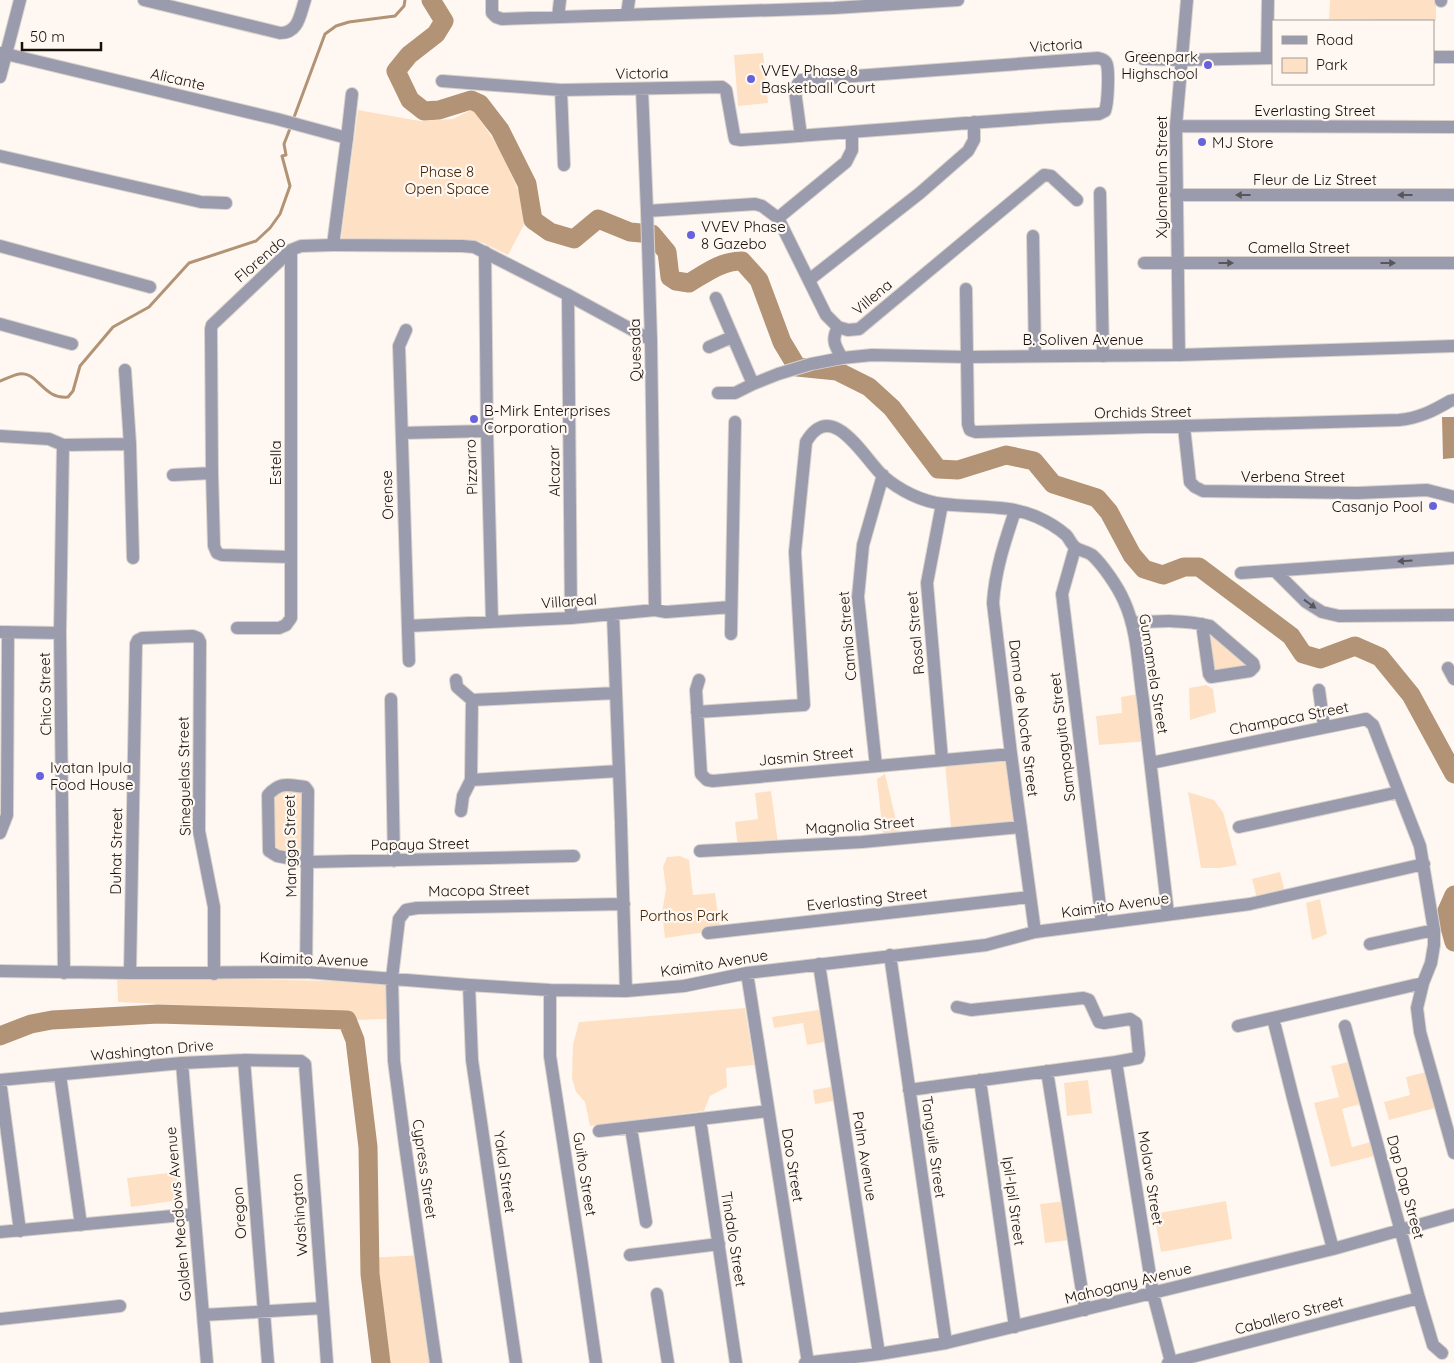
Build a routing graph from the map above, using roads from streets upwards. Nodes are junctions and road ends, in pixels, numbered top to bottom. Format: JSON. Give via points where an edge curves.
{"nodes":[{"id":1,"x":20,"y":0,"type":"edge"},
{"id":2,"x":144,"y":0,"type":"edge"},
{"id":3,"x":305,"y":0,"type":"edge"},
{"id":4,"x":492,"y":0,"type":"edge"},
{"id":5,"x":560,"y":0,"type":"edge"},
{"id":6,"x":629,"y":0,"type":"edge"},
{"id":7,"x":958,"y":0,"type":"edge"},
{"id":8,"x":1186,"y":0,"type":"edge"},
{"id":9,"x":1268,"y":0,"type":"edge"},
{"id":10,"x":902,"y":2,"type":"edge"},
{"id":11,"x":835,"y":4,"type":"edge"},
{"id":12,"x":766,"y":5,"type":"edge"},
{"id":13,"x":699,"y":6,"type":"edge"},
{"id":14,"x":628,"y":14,"type":"junction"},
{"id":15,"x":558,"y":17,"type":"junction"},
{"id":16,"x":3,"y":53,"type":"edge"},
{"id":17,"x":1270,"y":58,"type":"edge"},
{"id":18,"x":1434,"y":58,"type":"edge"},
{"id":19,"x":1454,"y":58,"type":"edge"},
{"id":20,"x":1143,"y":60,"type":"dead end"},
{"id":21,"x":1181,"y":60,"type":"junction"},
{"id":22,"x":0,"y":77,"type":"edge"},
{"id":23,"x":442,"y":81,"type":"dead end"},
{"id":24,"x":642,"y":89,"type":"junction"},
{"id":25,"x":561,"y":90,"type":"junction"},
{"id":26,"x":352,"y":94,"type":"dead end"},
{"id":27,"x":974,"y":122,"type":"junction"},
{"id":28,"x":1176,"y":126,"type":"junction"},
{"id":29,"x":1454,"y":127,"type":"edge"},
{"id":30,"x":852,"y":132,"type":"junction"},
{"id":31,"x":801,"y":136,"type":"junction"},
{"id":32,"x":347,"y":138,"type":"junction"},
{"id":33,"x":0,"y":156,"type":"edge"},
{"id":34,"x":564,"y":165,"type":"dead end"},
{"id":35,"x":1100,"y":193,"type":"dead end"},
{"id":36,"x":1176,"y":195,"type":"junction"},
{"id":37,"x":1454,"y":195,"type":"edge"},
{"id":38,"x":1077,"y":200,"type":"dead end"},
{"id":39,"x":226,"y":203,"type":"dead end"},
{"id":40,"x":647,"y":217,"type":"junction"},
{"id":41,"x":778,"y":218,"type":"junction"},
{"id":42,"x":1034,"y":236,"type":"dead end"},
{"id":43,"x":333,"y":245,"type":"junction"},
{"id":44,"x":0,"y":246,"type":"edge"},
{"id":45,"x":292,"y":250,"type":"junction"},
{"id":46,"x":485,"y":252,"type":"junction"},
{"id":47,"x":1144,"y":263,"type":"dead end"},
{"id":48,"x":1177,"y":263,"type":"junction"},
{"id":49,"x":1454,"y":263,"type":"edge"},
{"id":50,"x":809,"y":280,"type":"junction"},
{"id":51,"x":150,"y":287,"type":"dead end"},
{"id":52,"x":966,"y":289,"type":"dead end"},
{"id":53,"x":568,"y":295,"type":"junction"},
{"id":54,"x":716,"y":298,"type":"dead end"},
{"id":55,"x":0,"y":324,"type":"edge"},
{"id":56,"x":838,"y":327,"type":"junction"},
{"id":57,"x":406,"y":330,"type":"dead end"},
{"id":58,"x":732,"y":337,"type":"junction"},
{"id":59,"x":651,"y":340,"type":"junction"},
{"id":60,"x":72,"y":344,"type":"dead end"},
{"id":61,"x":1454,"y":346,"type":"edge"},
{"id":62,"x":709,"y":347,"type":"dead end"},
{"id":63,"x":1180,"y":355,"type":"junction"},
{"id":64,"x":1035,"y":356,"type":"junction"},
{"id":65,"x":1103,"y":356,"type":"junction"},
{"id":66,"x":967,"y":357,"type":"junction"},
{"id":67,"x":842,"y":358,"type":"junction"},
{"id":68,"x":125,"y":370,"type":"dead end"},
{"id":69,"x":753,"y":384,"type":"junction"},
{"id":70,"x":718,"y":393,"type":"dead end"},
{"id":71,"x":1454,"y":400,"type":"edge"},
{"id":72,"x":735,"y":422,"type":"dead end"},
{"id":73,"x":1184,"y":427,"type":"junction"},
{"id":74,"x":486,"y":431,"type":"junction"},
{"id":75,"x":402,"y":433,"type":"junction"},
{"id":76,"x":0,"y":436,"type":"edge"},
{"id":77,"x":130,"y":444,"type":"junction"},
{"id":78,"x":63,"y":445,"type":"junction"},
{"id":79,"x":212,"y":473,"type":"junction"},
{"id":80,"x":174,"y":475,"type":"dead end"},
{"id":81,"x":883,"y":475,"type":"junction"},
{"id":82,"x":1454,"y":497,"type":"edge"},
{"id":83,"x":942,"y":504,"type":"junction"},
{"id":84,"x":1014,"y":511,"type":"junction"},
{"id":85,"x":1075,"y":548,"type":"junction"},
{"id":86,"x":291,"y":557,"type":"junction"},
{"id":87,"x":133,"y":558,"type":"dead end"},
{"id":88,"x":1454,"y":558,"type":"edge"},
{"id":89,"x":1275,"y":571,"type":"junction"},
{"id":90,"x":1241,"y":573,"type":"dead end"},
{"id":91,"x":731,"y":607,"type":"junction"},
{"id":92,"x":655,"y":610,"type":"junction"},
{"id":93,"x":613,"y":614,"type":"junction"},
{"id":94,"x":1454,"y":615,"type":"edge"},
{"id":95,"x":571,"y":618,"type":"junction"},
{"id":96,"x":492,"y":622,"type":"junction"},
{"id":97,"x":1132,"y":623,"type":"junction"},
{"id":98,"x":1202,"y":624,"type":"junction"},
{"id":99,"x":408,"y":626,"type":"junction"},
{"id":100,"x":237,"y":628,"type":"dead end"},
{"id":101,"x":4,"y":632,"type":"edge"},
{"id":102,"x":60,"y":633,"type":"junction"},
{"id":103,"x":731,"y":634,"type":"dead end"},
{"id":104,"x":198,"y":638,"type":"joint"},
{"id":105,"x":409,"y":661,"type":"dead end"},
{"id":106,"x":456,"y":680,"type":"dead end"},
{"id":107,"x":699,"y":680,"type":"dead end"},
{"id":108,"x":1319,"y":690,"type":"dead end"},
{"id":109,"x":616,"y":692,"type":"junction"},
{"id":110,"x":391,"y":699,"type":"dead end"},
{"id":111,"x":472,"y":700,"type":"junction"},
{"id":112,"x":697,"y":712,"type":"junction"},
{"id":113,"x":1324,"y":727,"type":"junction"},
{"id":114,"x":1011,"y":754,"type":"junction"},
{"id":115,"x":942,"y":760,"type":"junction"},
{"id":116,"x":1151,"y":763,"type":"junction"},
{"id":117,"x":876,"y":766,"type":"junction"},
{"id":118,"x":4,"y":769,"type":"edge"},
{"id":119,"x":620,"y":771,"type":"junction"},
{"id":120,"x":471,"y":780,"type":"junction"},
{"id":121,"x":1399,"y":792,"type":"junction"},
{"id":122,"x":461,"y":811,"type":"dead end"},
{"id":123,"x":1021,"y":827,"type":"junction"},
{"id":124,"x":1239,"y":827,"type":"dead end"},
{"id":125,"x":0,"y":832,"type":"edge"},
{"id":126,"x":269,"y":851,"type":"joint"},
{"id":127,"x":700,"y":851,"type":"dead end"},
{"id":128,"x":574,"y":856,"type":"dead end"},
{"id":129,"x":394,"y":861,"type":"junction"},
{"id":130,"x":308,"y":862,"type":"junction"},
{"id":131,"x":1424,"y":864,"type":"junction"},
{"id":132,"x":1030,"y":897,"type":"junction"},
{"id":133,"x":624,"y":904,"type":"junction"},
{"id":134,"x":1168,"y":914,"type":"junction"},
{"id":135,"x":1102,"y":923,"type":"junction"},
{"id":136,"x":1434,"y":930,"type":"junction"},
{"id":137,"x":1035,"y":932,"type":"junction"},
{"id":138,"x":708,"y":933,"type":"dead end"},
{"id":139,"x":1370,"y":944,"type":"dead end"},
{"id":140,"x":890,"y":955,"type":"junction"},
{"id":141,"x":819,"y":964,"type":"junction"},
{"id":142,"x":0,"y":971,"type":"edge"},
{"id":143,"x":306,"y":972,"type":"junction"},
{"id":144,"x":747,"y":972,"type":"junction"},
{"id":145,"x":64,"y":973,"type":"junction"},
{"id":146,"x":130,"y":974,"type":"junction"},
{"id":147,"x":214,"y":974,"type":"junction"},
{"id":148,"x":392,"y":978,"type":"junction"},
{"id":149,"x":1423,"y":983,"type":"junction"},
{"id":150,"x":469,"y":985,"type":"junction"},
{"id":151,"x":550,"y":990,"type":"junction"},
{"id":152,"x":626,"y":991,"type":"junction"},
{"id":153,"x":957,"y":1007,"type":"dead end"},
{"id":154,"x":1273,"y":1018,"type":"junction"},
{"id":155,"x":1238,"y":1026,"type":"dead end"},
{"id":156,"x":1345,"y":1026,"type":"dead end"},
{"id":157,"x":244,"y":1060,"type":"junction"},
{"id":158,"x":1116,"y":1062,"type":"junction"},
{"id":159,"x":182,"y":1063,"type":"junction"},
{"id":160,"x":305,"y":1064,"type":"joint"},
{"id":161,"x":1047,"y":1071,"type":"junction"},
{"id":162,"x":60,"y":1075,"type":"junction"},
{"id":163,"x":0,"y":1080,"type":"edge"},
{"id":164,"x":980,"y":1080,"type":"junction"},
{"id":165,"x":909,"y":1090,"type":"junction"},
{"id":166,"x":768,"y":1111,"type":"junction"},
{"id":167,"x":700,"y":1119,"type":"junction"},
{"id":168,"x":631,"y":1128,"type":"junction"},
{"id":169,"x":599,"y":1131,"type":"dead end"},
{"id":170,"x":1454,"y":1153,"type":"edge"},
{"id":171,"x":194,"y":1214,"type":"junction"},
{"id":172,"x":1454,"y":1215,"type":"edge"},
{"id":173,"x":646,"y":1222,"type":"dead end"},
{"id":174,"x":80,"y":1225,"type":"junction"},
{"id":175,"x":1400,"y":1229,"type":"junction"},
{"id":176,"x":20,"y":1231,"type":"junction"},
{"id":177,"x":0,"y":1232,"type":"edge"},
{"id":178,"x":719,"y":1244,"type":"junction"},
{"id":179,"x":1333,"y":1249,"type":"junction"},
{"id":180,"x":630,"y":1255,"type":"dead end"},
{"id":181,"x":657,"y":1294,"type":"dead end"},
{"id":182,"x":1153,"y":1294,"type":"junction"},
{"id":183,"x":1419,"y":1298,"type":"junction"},
{"id":184,"x":120,"y":1306,"type":"dead end"},
{"id":185,"x":323,"y":1308,"type":"junction"},
{"id":186,"x":1085,"y":1310,"type":"junction"},
{"id":187,"x":263,"y":1311,"type":"junction"},
{"id":188,"x":203,"y":1316,"type":"junction"},
{"id":189,"x":0,"y":1319,"type":"edge"},
{"id":190,"x":1015,"y":1327,"type":"junction"},
{"id":191,"x":946,"y":1343,"type":"junction"},
{"id":192,"x":1442,"y":1353,"type":"dead end"},
{"id":193,"x":880,"y":1354,"type":"junction"},
{"id":194,"x":207,"y":1363,"type":"edge"},
{"id":195,"x":268,"y":1363,"type":"edge"},
{"id":196,"x":328,"y":1363,"type":"edge"},
{"id":197,"x":436,"y":1363,"type":"edge"},
{"id":198,"x":516,"y":1363,"type":"edge"},
{"id":199,"x":596,"y":1363,"type":"edge"},
{"id":200,"x":668,"y":1363,"type":"edge"},
{"id":201,"x":736,"y":1363,"type":"edge"},
{"id":202,"x":806,"y":1363,"type":"edge"},
{"id":203,"x":1169,"y":1363,"type":"edge"}],
"edges":[{"from":1,"to":16,"type":"street"},
{"from":2,"to":3,"type":"street","via":[[280,33],[287,33],[296,26]]},
{"from":4,"to":15,"type":"street","via":[[491,11],[502,19]]},
{"from":5,"to":15,"type":"street"},
{"from":6,"to":14,"type":"street"},
{"from":7,"to":10,"type":"street"},
{"from":8,"to":21,"type":"street","name":"Xylomelum Street"},
{"from":9,"to":17,"type":"street"},
{"from":10,"to":11,"type":"street"},
{"from":11,"to":12,"type":"street"},
{"from":12,"to":13,"type":"street"},
{"from":13,"to":14,"type":"street"},
{"from":14,"to":15,"type":"street"},
{"from":16,"to":22,"type":"street"},
{"from":16,"to":32,"type":"street","name":"Alicante"},
{"from":17,"to":21,"type":"street"},
{"from":18,"to":19,"type":"street"},
{"from":20,"to":21,"type":"street"},
{"from":21,"to":28,"type":"street","name":"Xylomelum Street"},
{"from":23,"to":25,"type":"street","name":"Victoria"},
{"from":24,"to":25,"type":"street","name":"Victoria"},
{"from":24,"to":31,"type":"street","name":"Victoria","via":[[722,87],[726,90],[735,140]]},
{"from":24,"to":40,"type":"street","name":"Quesada"},
{"from":25,"to":34,"type":"street"},
{"from":26,"to":32,"type":"street"},
{"from":27,"to":30,"type":"street","name":"Victoria"},
{"from":27,"to":31,"type":"street","name":"Victoria","via":[[1100,114],[1108,105],[1107,66],[1103,59],[1098,58],[801,80],[795,91]]},
{"from":27,"to":50,"type":"street","via":[[974,140],[968,152]]},
{"from":28,"to":29,"type":"street","name":"Everlasting Street"},
{"from":28,"to":36,"type":"street","name":"Xylomelum Street"},
{"from":30,"to":31,"type":"street","name":"Victoria"},
{"from":30,"to":41,"type":"street","via":[[852,150],[846,162]]},
{"from":32,"to":43,"type":"street"},
{"from":33,"to":39,"type":"street","via":[[201,202]]},
{"from":35,"to":65,"type":"street"},
{"from":37,"to":36,"type":"street","name":"Fleur de Liz Street","one_way":true},
{"from":36,"to":48,"type":"street","name":"Xylomelum Street"},
{"from":38,"to":56,"type":"street","name":"Villena","via":[[1051,176],[1044,175],[859,330]]},
{"from":40,"to":41,"type":"street","via":[[755,204]]},
{"from":40,"to":59,"type":"street","name":"Quesada"},
{"from":41,"to":50,"type":"street","name":"Villena"},
{"from":42,"to":64,"type":"street"},
{"from":43,"to":45,"type":"street","name":"Florendo","via":[[301,246]]},
{"from":43,"to":46,"type":"street","name":"Florendo","via":[[462,246]]},
{"from":44,"to":51,"type":"street"},
{"from":45,"to":79,"type":"street","name":"Florendo","via":[[212,325]]},
{"from":45,"to":86,"type":"street","name":"Estella"},
{"from":46,"to":53,"type":"street","name":"Florendo"},
{"from":46,"to":74,"type":"street","name":"Pizzarro"},
{"from":47,"to":48,"type":"street","name":"Camella Street"},
{"from":48,"to":49,"type":"street","name":"Camella Street","one_way":true},
{"from":48,"to":63,"type":"street","name":"Xylomelum Street"},
{"from":50,"to":56,"type":"street","name":"Villena","via":[[826,315]]},
{"from":52,"to":66,"type":"street","name":"Orchids Street"},
{"from":53,"to":59,"type":"street","name":"Florendo"},
{"from":53,"to":95,"type":"street","name":"Alcazar"},
{"from":54,"to":58,"type":"street"},
{"from":55,"to":60,"type":"street"},
{"from":56,"to":67,"type":"street","via":[[834,345]]},
{"from":57,"to":75,"type":"street","name":"Orense","via":[[399,346]]},
{"from":58,"to":62,"type":"street"},
{"from":58,"to":69,"type":"street"},
{"from":59,"to":92,"type":"street","name":"Quesada"},
{"from":61,"to":63,"type":"street","name":"B. Soliven Avenue"},
{"from":63,"to":65,"type":"street","name":"B. Soliven Avenue"},
{"from":64,"to":65,"type":"street","name":"B. Soliven Avenue"},
{"from":64,"to":66,"type":"street","name":"B. Soliven Avenue"},
{"from":66,"to":67,"type":"street","name":"B. Soliven Avenue"},
{"from":66,"to":73,"type":"street","name":"Orchids Street","via":[[968,424],[970,430],[976,432]]},
{"from":67,"to":69,"type":"street","name":"B. Soliven Avenue","via":[[812,364]]},
{"from":68,"to":77,"type":"street"},
{"from":69,"to":70,"type":"street","name":"B. Soliven Avenue","via":[[735,394]]},
{"from":71,"to":73,"type":"street","name":"Orchids Street","via":[[1429,414],[1406,420]]},
{"from":72,"to":91,"type":"street"},
{"from":73,"to":82,"type":"street","name":"Verbena Street","via":[[1190,482],[1203,491],[1358,493],[1427,490]]},
{"from":74,"to":75,"type":"street"},
{"from":74,"to":96,"type":"street","name":"Pizzarro"},
{"from":75,"to":99,"type":"street","name":"Orense"},
{"from":76,"to":78,"type":"street","via":[[49,439]]},
{"from":77,"to":78,"type":"street"},
{"from":77,"to":87,"type":"street"},
{"from":78,"to":102,"type":"street","name":"Chico Street"},
{"from":79,"to":80,"type":"street"},
{"from":79,"to":86,"type":"street","name":"Florendo","via":[[214,546],[217,552],[222,555]]},
{"from":81,"to":83,"type":"street","name":"Gumamela Street","via":[[900,489]]},
{"from":81,"to":112,"type":"street","name":"Gumamela Street","via":[[849,436],[835,427],[828,425],[812,432],[806,442],[795,552],[804,705]]},
{"from":81,"to":117,"type":"street","name":"Camia Street","via":[[862,545],[858,597]]},
{"from":83,"to":84,"type":"street","name":"Gumamela Street"},
{"from":83,"to":115,"type":"street","name":"Rosal Street","via":[[927,583]]},
{"from":84,"to":85,"type":"street","name":"Gumamela Street","via":[[1036,517],[1066,535]]},
{"from":84,"to":114,"type":"street","name":"Dama de Noche Street","via":[[994,581],[993,602]]},
{"from":85,"to":97,"type":"street","name":"Gumamela Street","via":[[1090,553],[1101,565],[1124,600]]},
{"from":85,"to":135,"type":"street","name":"Sampaguita Street","via":[[1062,594]]},
{"from":86,"to":100,"type":"street","name":"Estella","via":[[291,618],[286,625],[279,628]]},
{"from":88,"to":89,"type":"street","one_way":true},
{"from":89,"to":90,"type":"street"},
{"from":89,"to":94,"type":"street","one_way":true,"via":[[1306,602],[1322,612],[1339,616]]},
{"from":91,"to":92,"type":"street","name":"Villareal"},
{"from":91,"to":103,"type":"street"},
{"from":92,"to":93,"type":"street","name":"Villareal"},
{"from":93,"to":95,"type":"street","name":"Villareal"},
{"from":93,"to":109,"type":"street"},
{"from":95,"to":96,"type":"street","name":"Villareal"},
{"from":96,"to":99,"type":"street","name":"Villareal"},
{"from":97,"to":98,"type":"street","via":[[1172,620]]},
{"from":97,"to":116,"type":"street","name":"Gumamela Street"},
{"from":98,"to":98,"type":"street","via":[[1210,626],[1253,662],[1254,667],[1250,671],[1211,676]]},
{"from":99,"to":105,"type":"street","name":"Orense"},
{"from":101,"to":102,"type":"street"},
{"from":101,"to":118,"type":"street"},
{"from":102,"to":145,"type":"street","name":"Chico Street"},
{"from":104,"to":146,"type":"street","name":"Duhat Street","via":[[142,638],[136,644]]},
{"from":104,"to":147,"type":"street","name":"Sineguelas Street","via":[[199,831],[214,907]]},
{"from":106,"to":111,"type":"street","via":[[457,687]]},
{"from":107,"to":112,"type":"street","name":"Jasmin Street"},
{"from":108,"to":113,"type":"street"},
{"from":109,"to":111,"type":"street"},
{"from":109,"to":119,"type":"street"},
{"from":110,"to":129,"type":"street"},
{"from":111,"to":120,"type":"street"},
{"from":112,"to":117,"type":"street","name":"Jasmin Street","via":[[701,774],[707,780]]},
{"from":113,"to":116,"type":"street","name":"Champaca Street"},
{"from":113,"to":121,"type":"street","name":"Champaca Street","via":[[1366,719],[1373,725]]},
{"from":114,"to":115,"type":"street","name":"Jasmin Street"},
{"from":114,"to":123,"type":"street","name":"Dama de Noche Street"},
{"from":115,"to":117,"type":"street","name":"Jasmin Street"},
{"from":116,"to":134,"type":"street","name":"Gumamela Street"},
{"from":118,"to":125,"type":"street","via":[[6,815]]},
{"from":119,"to":120,"type":"street"},
{"from":119,"to":133,"type":"street"},
{"from":120,"to":122,"type":"street","via":[[463,796]]},
{"from":121,"to":124,"type":"street"},
{"from":121,"to":131,"type":"street","name":"Champaca Street"},
{"from":123,"to":127,"type":"street","name":"Magnolia Street","via":[[862,842]]},
{"from":123,"to":132,"type":"street","name":"Dama de Noche Street"},
{"from":126,"to":130,"type":"street","name":"Papaya Street","via":[[277,856]]},
{"from":126,"to":130,"type":"street","name":"Mangga Street","via":[[268,795],[282,784],[305,787],[308,790]]},
{"from":128,"to":129,"type":"street","name":"Papaya Street"},
{"from":129,"to":130,"type":"street","name":"Papaya Street"},
{"from":130,"to":143,"type":"street","name":"Mangga Street"},
{"from":131,"to":134,"type":"street","name":"Kaimito Avenue","via":[[1250,904]]},
{"from":131,"to":136,"type":"street","name":"Champaca Street"},
{"from":132,"to":137,"type":"street","name":"Dama de Noche Street"},
{"from":132,"to":138,"type":"street","name":"Everlasting Street"},
{"from":133,"to":148,"type":"street","name":"Macopa Street","via":[[406,910],[399,919]]},
{"from":133,"to":152,"type":"street"},
{"from":134,"to":135,"type":"street","name":"Kaimito Avenue"},
{"from":135,"to":137,"type":"street","name":"Kaimito Avenue"},
{"from":136,"to":139,"type":"street"},
{"from":136,"to":149,"type":"street","name":"Champaca Street","via":[[1431,962]]},
{"from":137,"to":140,"type":"street","name":"Kaimito Avenue","via":[[986,945]]},
{"from":140,"to":141,"type":"street","name":"Kaimito Avenue"},
{"from":140,"to":165,"type":"street","name":"Tanguile Street"},
{"from":141,"to":144,"type":"street","name":"Kaimito Avenue"},
{"from":141,"to":193,"type":"street","name":"Palm Avenue"},
{"from":142,"to":145,"type":"street","name":"Kaimito Avenue"},
{"from":143,"to":147,"type":"street","name":"Kaimito Avenue"},
{"from":143,"to":148,"type":"street","name":"Kaimito Avenue"},
{"from":144,"to":152,"type":"street","name":"Kaimito Avenue","via":[[684,986]]},
{"from":144,"to":166,"type":"street","name":"Dao Street"},
{"from":145,"to":146,"type":"street","name":"Kaimito Avenue"},
{"from":146,"to":147,"type":"street","name":"Kaimito Avenue"},
{"from":148,"to":150,"type":"street","name":"Kaimito Avenue"},
{"from":148,"to":197,"type":"street","name":"Cypress Street","via":[[394,1062]]},
{"from":149,"to":154,"type":"street"},
{"from":149,"to":170,"type":"street","name":"Champaca Street","via":[[1417,1008],[1420,1032]]},
{"from":150,"to":151,"type":"street","name":"Kaimito Avenue"},
{"from":150,"to":198,"type":"street","name":"Yakal Street","via":[[472,1060]]},
{"from":151,"to":152,"type":"street","name":"Kaimito Avenue"},
{"from":151,"to":199,"type":"street","name":"Guiho Street","via":[[550,1056]]},
{"from":153,"to":158,"type":"street","via":[[971,1010],[1089,1000],[1099,1022],[1130,1019],[1136,1023],[1138,1058]]},
{"from":154,"to":155,"type":"street"},
{"from":154,"to":179,"type":"street"},
{"from":156,"to":175,"type":"street","name":"Dap Dap Street"},
{"from":157,"to":159,"type":"street","name":"Washington Drive"},
{"from":157,"to":160,"type":"street","name":"Washington Drive","via":[[301,1060]]},
{"from":157,"to":187,"type":"street","name":"Oregon"},
{"from":158,"to":161,"type":"street"},
{"from":158,"to":182,"type":"street","name":"Molave Street"},
{"from":159,"to":162,"type":"street","name":"Washington Drive"},
{"from":159,"to":171,"type":"street","name":"Golden Meadows Avenue"},
{"from":160,"to":185,"type":"street","name":"Washington"},
{"from":161,"to":164,"type":"street"},
{"from":161,"to":186,"type":"street"},
{"from":162,"to":163,"type":"street","name":"Washington Drive"},
{"from":162,"to":174,"type":"street"},
{"from":163,"to":176,"type":"street"},
{"from":164,"to":165,"type":"street"},
{"from":164,"to":190,"type":"street","name":"Ipil-Ipil Street"},
{"from":165,"to":191,"type":"street","name":"Tanguile Street"},
{"from":166,"to":167,"type":"street"},
{"from":166,"to":202,"type":"street","name":"Dao Street"},
{"from":167,"to":168,"type":"street"},
{"from":167,"to":178,"type":"street","name":"Tindalo Street"},
{"from":168,"to":169,"type":"street"},
{"from":168,"to":173,"type":"street"},
{"from":171,"to":174,"type":"street"},
{"from":171,"to":188,"type":"street","name":"Golden Meadows Avenue"},
{"from":172,"to":175,"type":"street","name":"Mahogany Avenue"},
{"from":174,"to":176,"type":"street"},
{"from":175,"to":179,"type":"street","name":"Mahogany Avenue"},
{"from":175,"to":183,"type":"street","name":"Dap Dap Street"},
{"from":176,"to":177,"type":"street"},
{"from":178,"to":180,"type":"street"},
{"from":178,"to":201,"type":"street","name":"Tindalo Street"},
{"from":179,"to":182,"type":"street","name":"Mahogany Avenue"},
{"from":181,"to":200,"type":"street"},
{"from":182,"to":186,"type":"street","name":"Mahogany Avenue"},
{"from":182,"to":203,"type":"street","name":"Molave Street"},
{"from":183,"to":192,"type":"street","name":"Dap Dap Street","via":[[1433,1345]]},
{"from":183,"to":203,"type":"street","name":"Caballero Street"},
{"from":184,"to":189,"type":"street"},
{"from":185,"to":187,"type":"street"},
{"from":185,"to":196,"type":"street","name":"Washington"},
{"from":186,"to":190,"type":"street","name":"Mahogany Avenue"},
{"from":187,"to":188,"type":"street"},
{"from":187,"to":195,"type":"street","name":"Oregon"},
{"from":188,"to":194,"type":"street","name":"Golden Meadows Avenue"},
{"from":190,"to":191,"type":"street","name":"Mahogany Avenue"},
{"from":191,"to":193,"type":"street","name":"Mahogany Avenue"},
{"from":193,"to":202,"type":"street","name":"Mahogany Avenue"}]}
